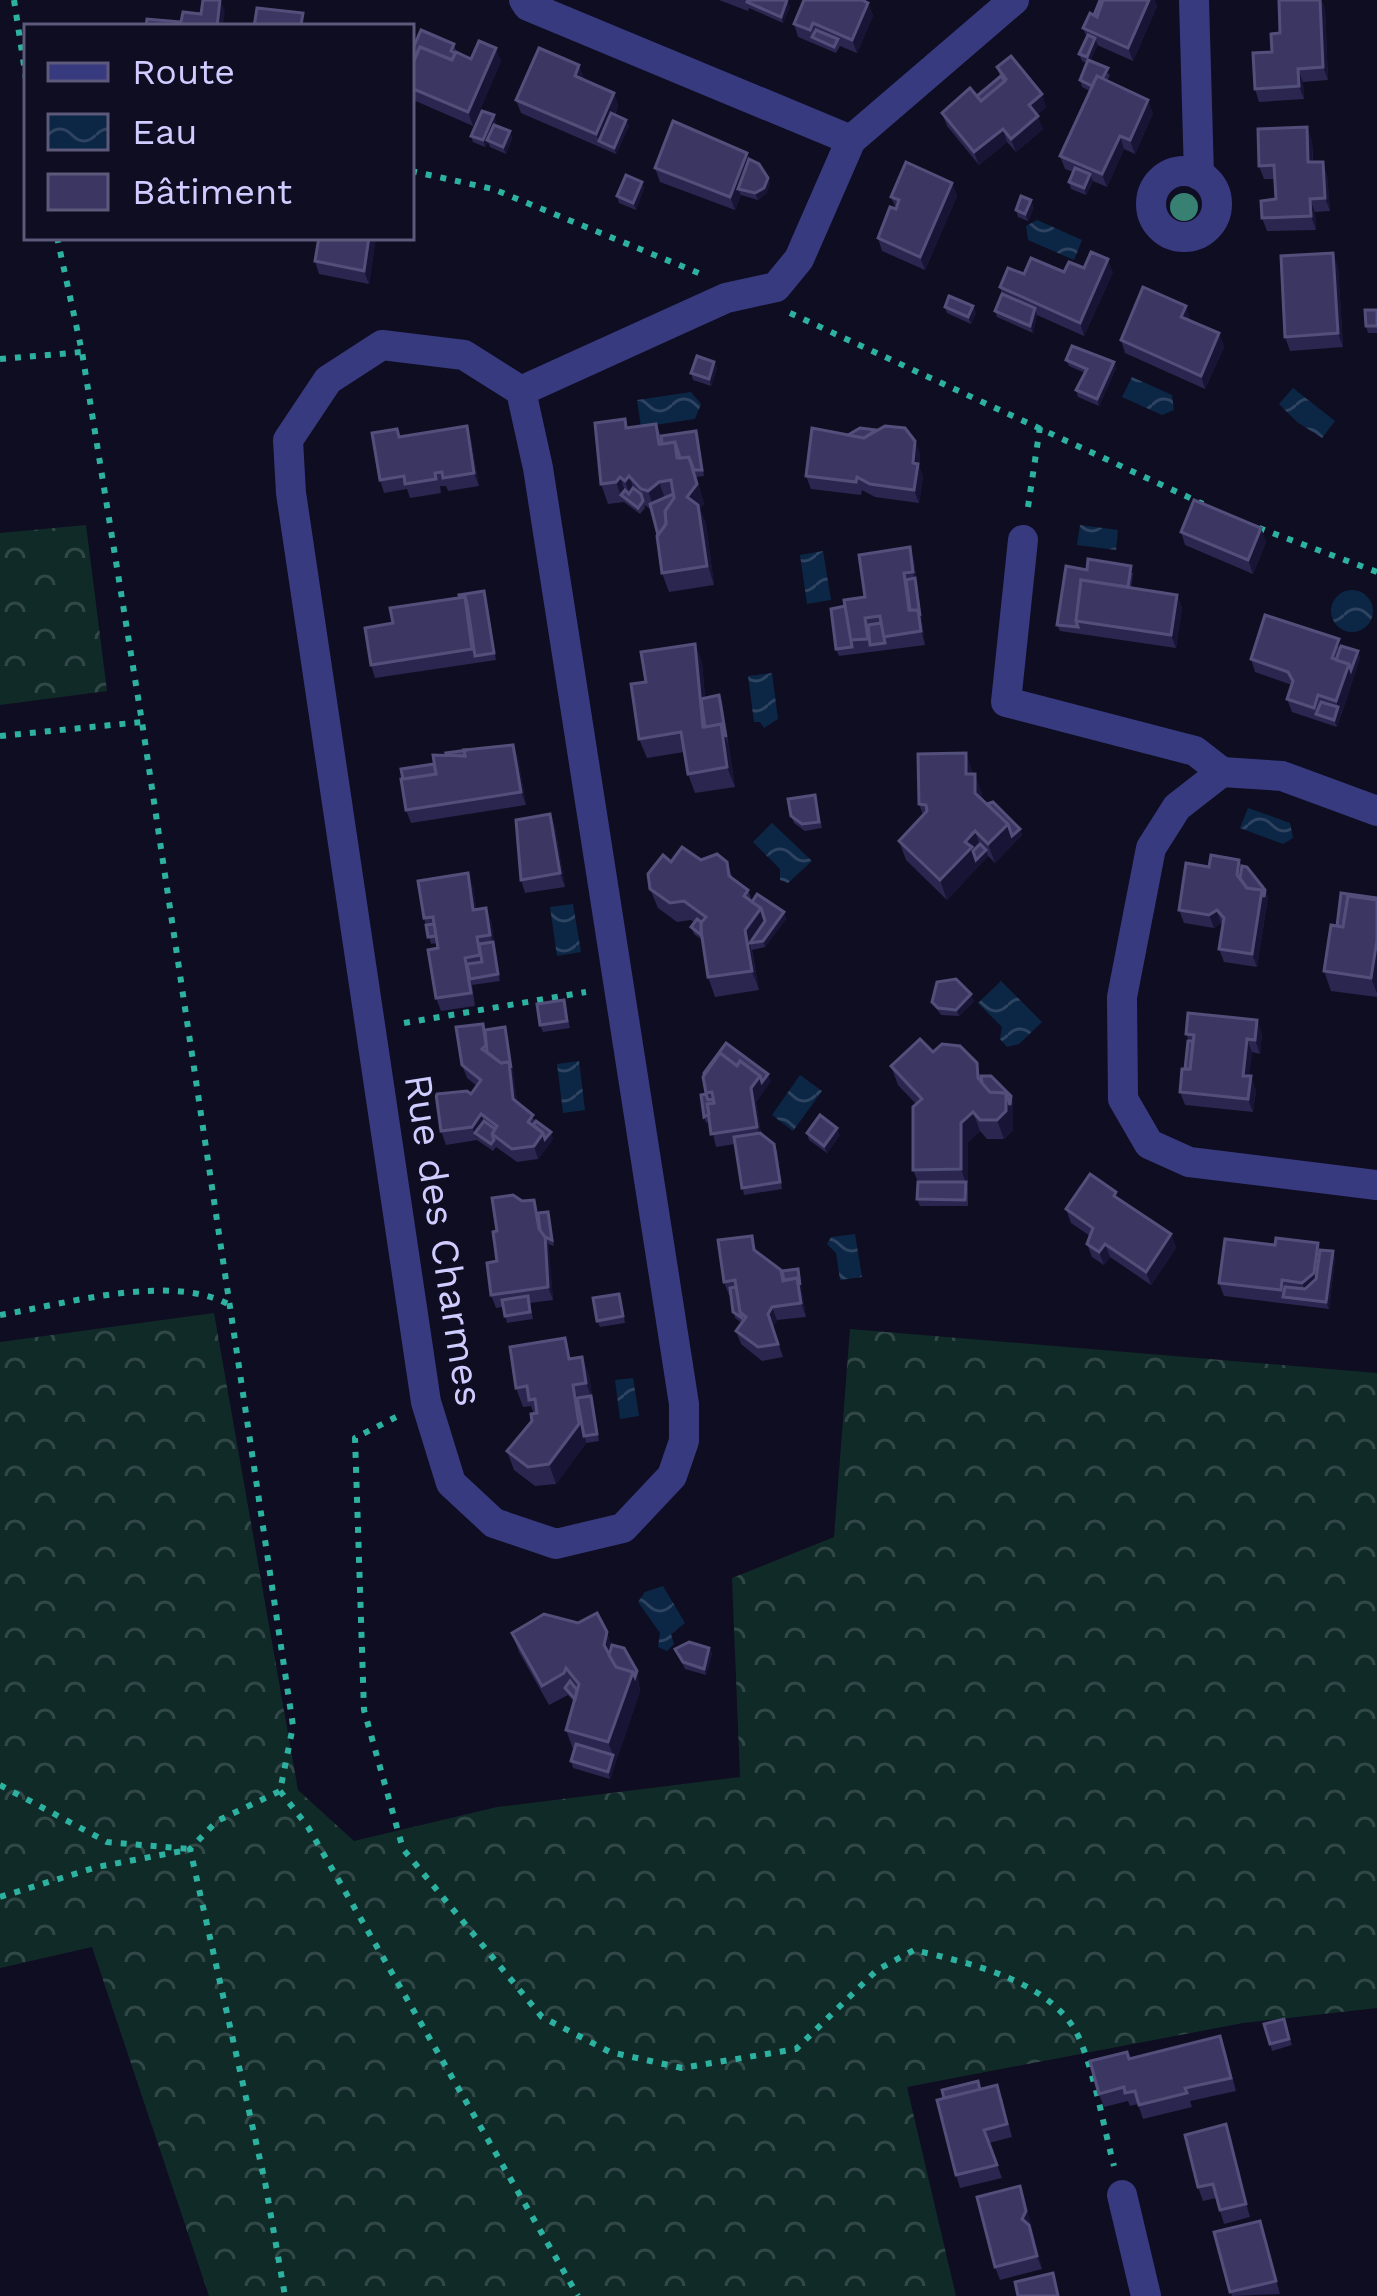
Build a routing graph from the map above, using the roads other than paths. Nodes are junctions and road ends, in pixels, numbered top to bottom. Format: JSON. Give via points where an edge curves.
{"nodes":[{"id":1,"x":524,"y":0,"type":"edge"},
{"id":2,"x":1014,"y":0,"type":"edge"},
{"id":3,"x":1194,"y":0,"type":"edge"},
{"id":4,"x":850,"y":140,"type":"junction"},
{"id":5,"x":1199,"y":175,"type":"dead end"},
{"id":6,"x":520,"y":391,"type":"junction"},
{"id":7,"x":1023,"y":540,"type":"road end"},
{"id":8,"x":1222,"y":772,"type":"junction"},
{"id":9,"x":1377,"y":811,"type":"edge"},
{"id":10,"x":1377,"y":1185,"type":"edge"},
{"id":11,"x":1122,"y":2194,"type":"road end"},
{"id":12,"x":1146,"y":2296,"type":"edge"}],
"edges":[{"from":1,"to":4,"type":"street"},
{"from":2,"to":4,"type":"street"},
{"from":3,"to":5,"type":"street"},
{"from":4,"to":6,"type":"street","via":[[799,259],[776,287],[744,292]]},
{"from":6,"to":6,"type":"street","name":"Rue des Charmes","via":[[684,1404],[684,1441],[672,1476],[623,1528],[556,1544],[494,1523],[451,1483],[426,1402],[288,440],[328,380],[382,345],[464,355]]},
{"from":7,"to":8,"type":"street","via":[[1006,702],[1195,751]]},
{"from":8,"to":9,"type":"street","via":[[1282,776]]},
{"from":8,"to":10,"type":"street","via":[[1177,807],[1151,848],[1122,997],[1123,1100],[1149,1144],[1189,1162]]},
{"from":11,"to":12,"type":"street"}]}
